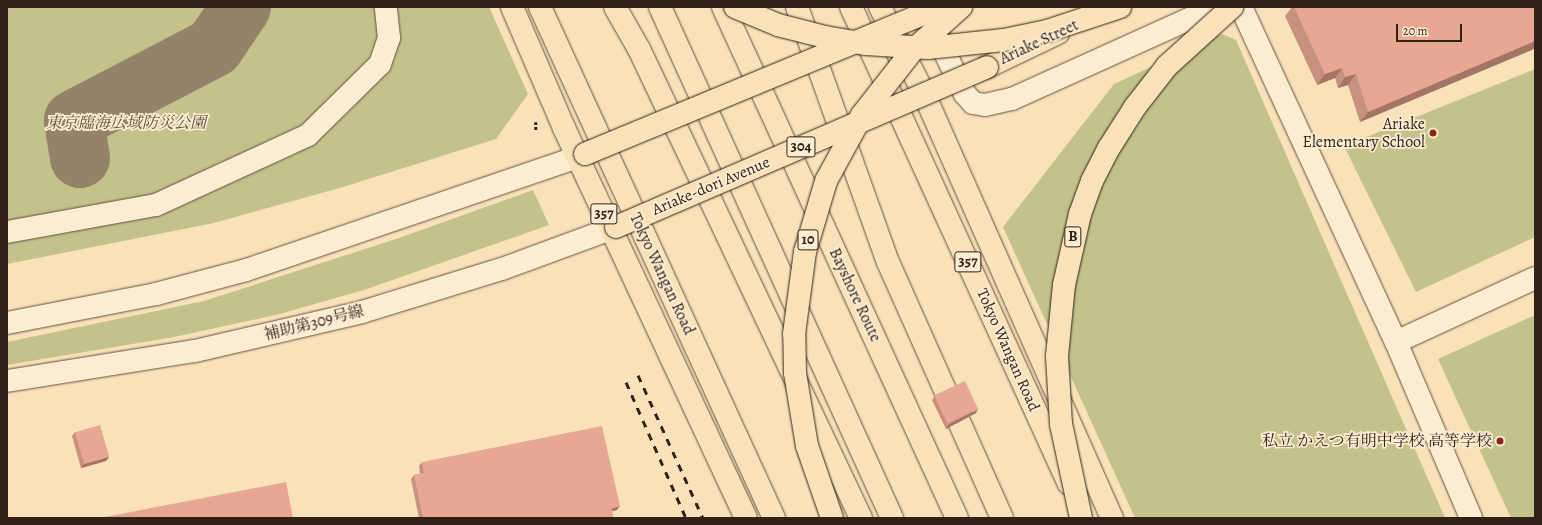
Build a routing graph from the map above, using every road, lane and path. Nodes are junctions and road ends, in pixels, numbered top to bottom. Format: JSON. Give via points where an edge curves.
{"nodes":[{"id":1,"x":386,"y":7,"type":"edge"},
{"id":2,"x":512,"y":7,"type":"edge"},
{"id":3,"x":540,"y":7,"type":"edge"},
{"id":4,"x":615,"y":7,"type":"edge"},
{"id":5,"x":660,"y":7,"type":"edge"},
{"id":6,"x":723,"y":7,"type":"edge"},
{"id":7,"x":735,"y":7,"type":"edge"},
{"id":8,"x":797,"y":7,"type":"edge"},
{"id":9,"x":850,"y":7,"type":"edge"},
{"id":10,"x":880,"y":7,"type":"edge"},
{"id":11,"x":923,"y":7,"type":"edge"},
{"id":12,"x":940,"y":7,"type":"edge"},
{"id":13,"x":961,"y":7,"type":"edge"},
{"id":14,"x":1114,"y":7,"type":"edge"},
{"id":15,"x":1120,"y":7,"type":"edge"},
{"id":16,"x":1216,"y":7,"type":"edge"},
{"id":17,"x":1232,"y":7,"type":"edge"},
{"id":18,"x":1241,"y":7,"type":"edge"},
{"id":19,"x":890,"y":29,"type":"junction"},
{"id":20,"x":987,"y":66,"type":"joint"},
{"id":21,"x":924,"y":94,"type":"junction"},
{"id":22,"x":581,"y":155,"type":"junction"},
{"id":23,"x":614,"y":228,"type":"junction"},
{"id":24,"x":7,"y":232,"type":"edge"},
{"id":25,"x":1535,"y":278,"type":"edge"},
{"id":26,"x":7,"y":324,"type":"edge"},
{"id":27,"x":1396,"y":342,"type":"junction"},
{"id":28,"x":7,"y":381,"type":"edge"},
{"id":29,"x":746,"y":518,"type":"edge"},
{"id":30,"x":774,"y":518,"type":"edge"},
{"id":31,"x":832,"y":518,"type":"edge"},
{"id":32,"x":861,"y":518,"type":"edge"},
{"id":33,"x":892,"y":518,"type":"edge"},
{"id":34,"x":957,"y":518,"type":"edge"},
{"id":35,"x":1002,"y":518,"type":"edge"},
{"id":36,"x":1081,"y":518,"type":"edge"},
{"id":37,"x":1085,"y":518,"type":"edge"},
{"id":38,"x":1112,"y":518,"type":"edge"},
{"id":39,"x":1471,"y":518,"type":"edge"}],
"edges":[{"from":1,"to":24,"type":"street","via":[[389,38],[380,64],[308,135],[156,205]]},
{"from":2,"to":22,"type":"main road","number":"357","via":[[560,118]]},
{"from":3,"to":30,"type":"main road","name":"Tokyo Wangan Road","number":"357"},
{"from":4,"to":32,"type":"main road","via":[[639,49]]},
{"from":5,"to":33,"type":"main road"},
{"from":6,"to":34,"type":"main road","name":"Bayshore Route"},
{"from":7,"to":15,"type":"main road","bridge":true,"via":[[778,25],[824,38],[928,48],[1004,40],[1047,31]]},
{"from":8,"to":35,"type":"main road","via":[[888,262]]},
{"from":9,"to":37,"type":"main road","name":"Tokyo Wangan Road","number":"357"},
{"from":10,"to":19,"type":"main road"},
{"from":11,"to":16,"type":"street","via":[[965,94],[973,103],[985,105],[1012,99]]},
{"from":12,"to":19,"type":"main road","bridge":true},
{"from":13,"to":31,"type":"main road","number":"10","bridge":true,"via":[[912,51],[862,115],[826,181],[805,252],[794,334],[795,373],[807,446]]},
{"from":14,"to":20,"type":"main road","name":"Ariake Street","number":"304"},
{"from":17,"to":36,"type":"main road","number":"B","bridge":true,"via":[[1167,66],[1136,106],[1109,148],[1092,181],[1080,214],[1064,285],[1058,356],[1061,424]]},
{"from":18,"to":27,"type":"street"},
{"from":19,"to":21,"type":"main road","bridge":true},
{"from":19,"to":22,"type":"main road","bridge":true},
{"from":20,"to":21,"type":"main road","name":"Ariake-dori Avenue","number":"304","bridge":true},
{"from":21,"to":23,"type":"main road","name":"Ariake-dori Avenue","number":"304","bridge":true},
{"from":21,"to":38,"type":"main road"},
{"from":22,"to":23,"type":"main road","number":"357"},
{"from":22,"to":26,"type":"street","via":[[246,270],[156,294]]},
{"from":23,"to":28,"type":"street","name":"補助第309号線","via":[[502,269],[362,312],[195,351]]},
{"from":23,"to":29,"type":"main road","number":"357","via":[[630,271]]},
{"from":25,"to":27,"type":"street"},
{"from":27,"to":39,"type":"street"}]}
